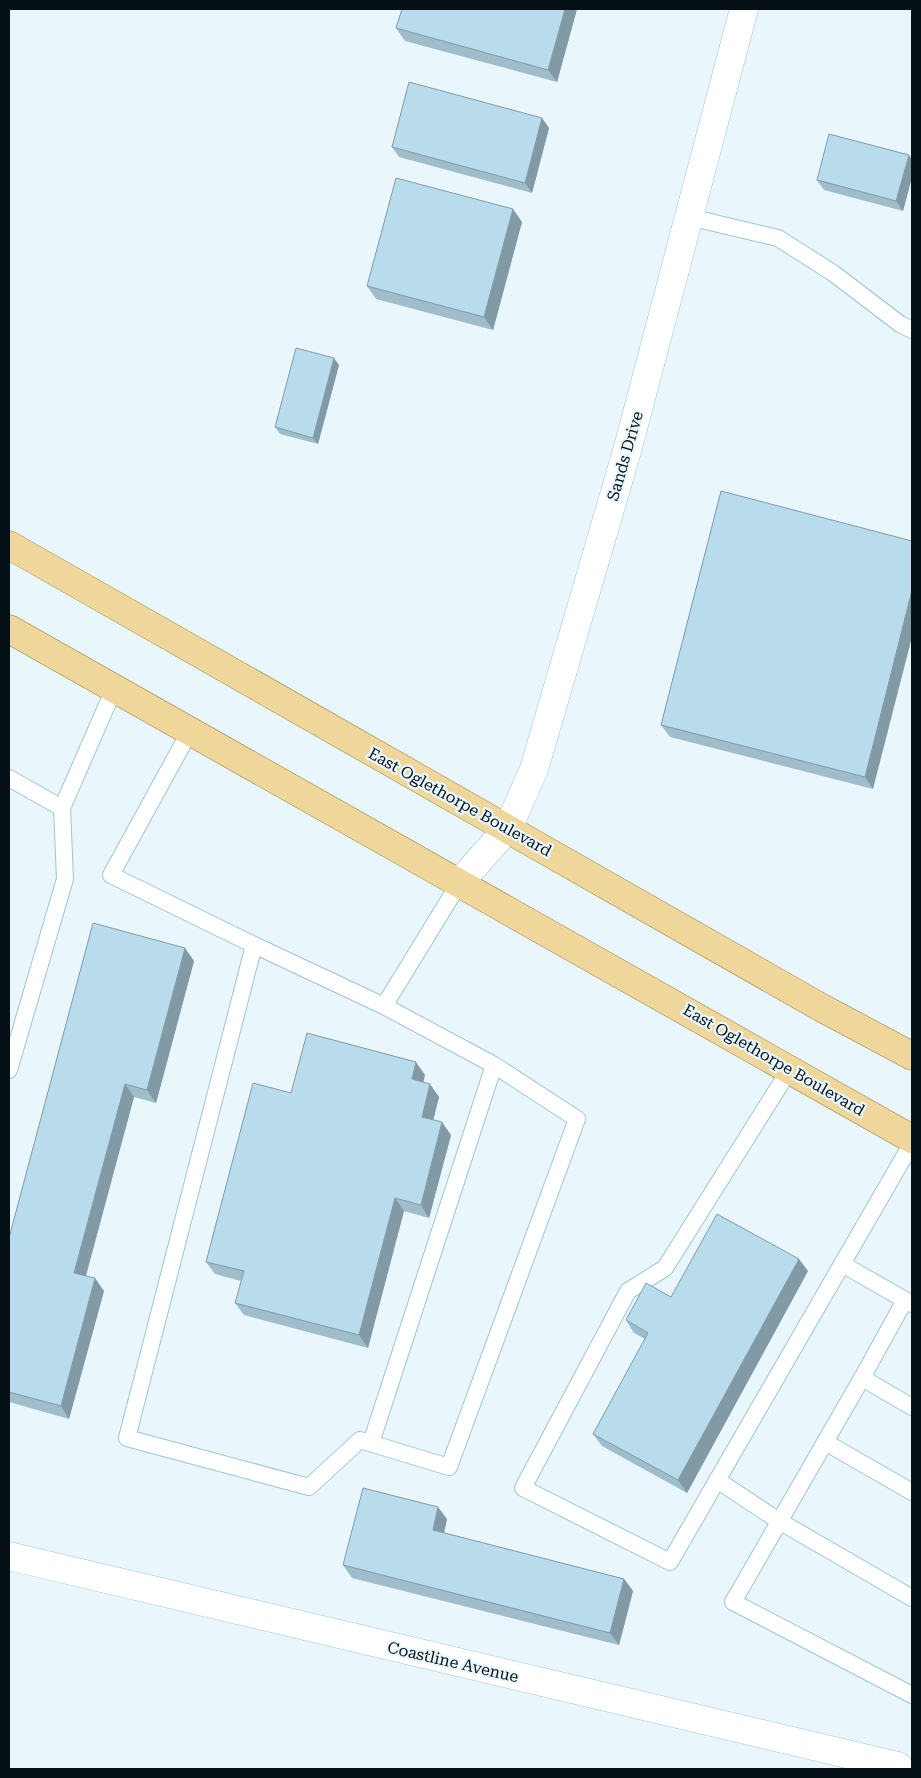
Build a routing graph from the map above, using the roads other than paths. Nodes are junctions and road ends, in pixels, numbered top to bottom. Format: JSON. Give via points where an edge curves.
{"nodes":[{"id":1,"x":744,"y":9,"type":"edge"},
{"id":2,"x":689,"y":217,"type":"junction"},
{"id":3,"x":912,"y":330,"type":"edge"},
{"id":4,"x":9,"y":545,"type":"edge"},
{"id":5,"x":9,"y":629,"type":"edge"},
{"id":6,"x":114,"y":689,"type":"junction"},
{"id":7,"x":190,"y":731,"type":"junction"},
{"id":8,"x":9,"y":778,"type":"edge"},
{"id":9,"x":62,"y":808,"type":"junction"},
{"id":10,"x":508,"y":828,"type":"junction"},
{"id":11,"x":460,"y":882,"type":"junction"},
{"id":12,"x":254,"y":945,"type":"junction"},
{"id":13,"x":384,"y":1006,"type":"junction"},
{"id":14,"x":912,"y":1056,"type":"edge"},
{"id":15,"x":494,"y":1065,"type":"junction"},
{"id":16,"x":790,"y":1069,"type":"junction"},
{"id":17,"x":9,"y":1070,"type":"edge"},
{"id":18,"x":912,"y":1139,"type":"edge"},
{"id":19,"x":912,"y":1143,"type":"edge"},
{"id":20,"x":842,"y":1264,"type":"junction"},
{"id":21,"x":909,"y":1302,"type":"edge"},
{"id":22,"x":862,"y":1378,"type":"junction"},
{"id":23,"x":912,"y":1407,"type":"edge"},
{"id":24,"x":825,"y":1442,"type":"junction"},
{"id":25,"x":371,"y":1444,"type":"junction"},
{"id":26,"x":717,"y":1480,"type":"junction"},
{"id":27,"x":912,"y":1492,"type":"edge"},
{"id":28,"x":779,"y":1522,"type":"junction"},
{"id":29,"x":9,"y":1556,"type":"edge"},
{"id":30,"x":912,"y":1598,"type":"edge"},
{"id":31,"x":912,"y":1695,"type":"edge"},
{"id":32,"x":898,"y":1766,"type":"dead end"}],
"edges":[{"from":1,"to":2,"type":"street","name":"Sands Drive"},
{"from":2,"to":3,"type":"lane","via":[[778,238],[834,273]]},
{"from":2,"to":10,"type":"street","name":"Sands Drive","via":[[627,451],[534,769]]},
{"from":4,"to":10,"type":"main road","name":"East Oglethorpe Boulevard"},
{"from":5,"to":6,"type":"main road","name":"East Oglethorpe Boulevard"},
{"from":6,"to":7,"type":"main road","name":"East Oglethorpe Boulevard"},
{"from":6,"to":9,"type":"lane"},
{"from":7,"to":11,"type":"main road","name":"East Oglethorpe Boulevard"},
{"from":7,"to":12,"type":"lane","via":[[111,875]]},
{"from":8,"to":9,"type":"lane"},
{"from":9,"to":17,"type":"lane","via":[[65,879]]},
{"from":10,"to":11,"type":"street","name":"Sands Drive"},
{"from":10,"to":14,"type":"main road","name":"East Oglethorpe Boulevard"},
{"from":11,"to":13,"type":"lane"},
{"from":11,"to":16,"type":"main road","name":"East Oglethorpe Boulevard"},
{"from":12,"to":13,"type":"lane"},
{"from":12,"to":25,"type":"lane","via":[[127,1438],[309,1487],[360,1440]]},
{"from":13,"to":15,"type":"lane"},
{"from":15,"to":25,"type":"lane"},
{"from":15,"to":25,"type":"lane","via":[[577,1119],[449,1467]]},
{"from":16,"to":18,"type":"main road","name":"East Oglethorpe Boulevard"},
{"from":16,"to":26,"type":"lane","via":[[665,1268],[628,1291],[523,1488],[670,1562]]},
{"from":19,"to":20,"type":"lane"},
{"from":20,"to":21,"type":"lane"},
{"from":20,"to":26,"type":"lane"},
{"from":21,"to":22,"type":"lane"},
{"from":22,"to":23,"type":"lane"},
{"from":22,"to":24,"type":"lane"},
{"from":24,"to":27,"type":"lane"},
{"from":24,"to":28,"type":"lane"},
{"from":26,"to":28,"type":"lane"},
{"from":28,"to":30,"type":"lane"},
{"from":28,"to":31,"type":"lane","via":[[733,1602]]},
{"from":29,"to":32,"type":"street","name":"Coastline Avenue"}]}
